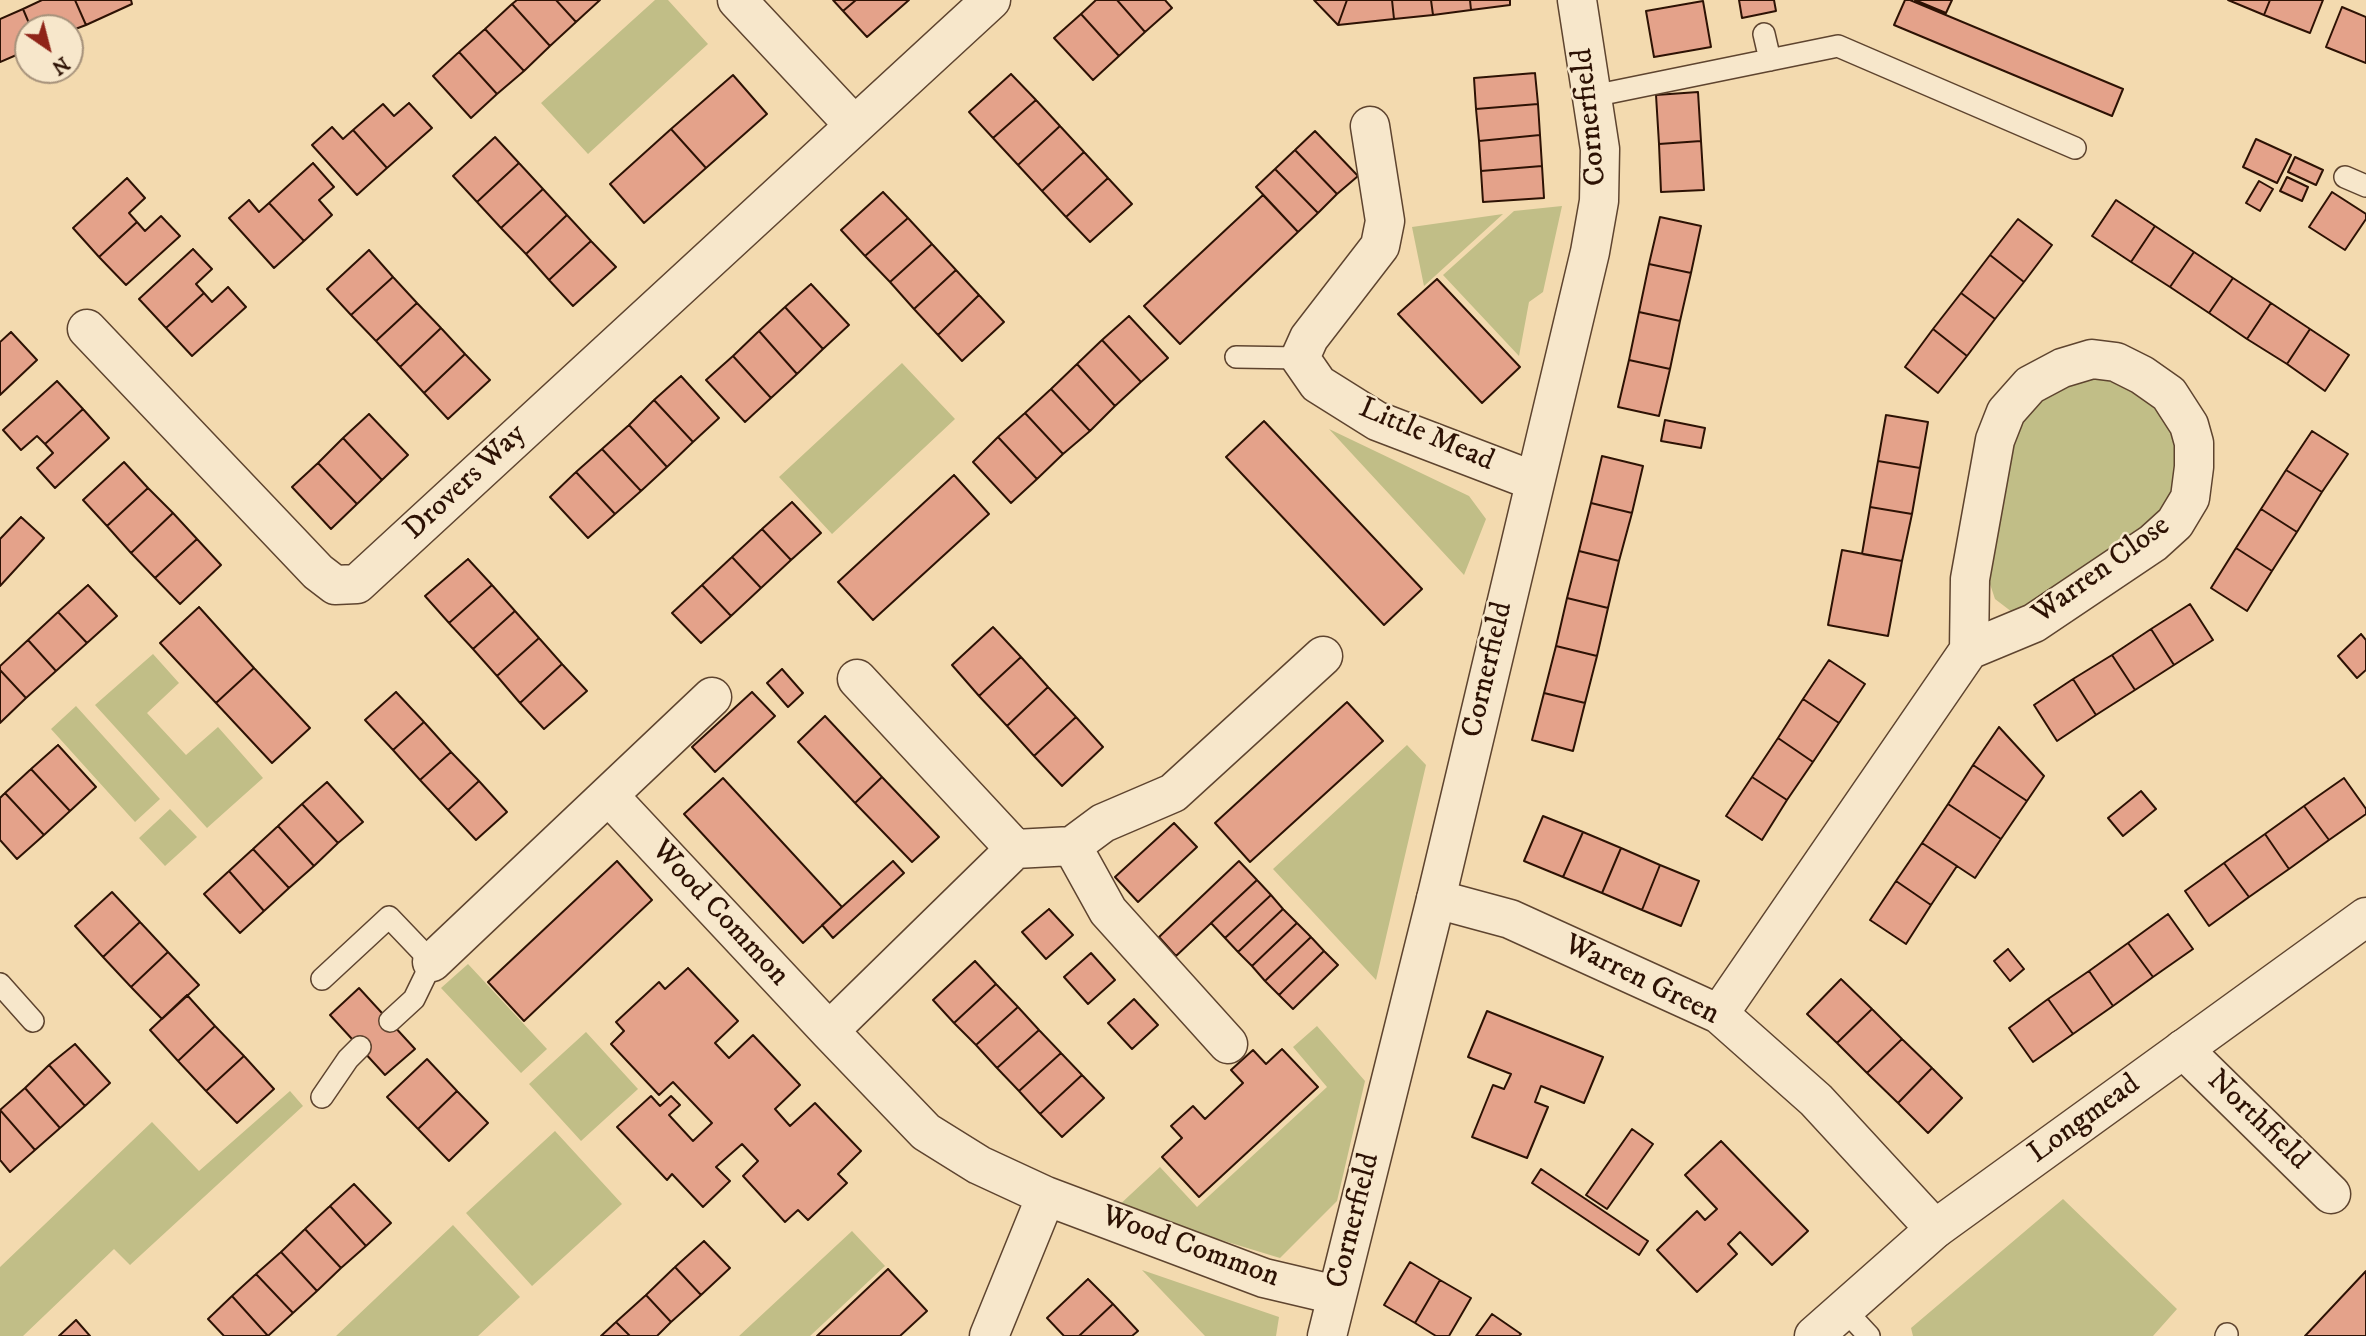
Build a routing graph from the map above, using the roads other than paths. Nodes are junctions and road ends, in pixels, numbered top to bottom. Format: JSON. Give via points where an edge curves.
{"nodes":[{"id":1,"x":737,"y":0,"type":"edge"},
{"id":2,"x":992,"y":0,"type":"edge"},
{"id":3,"x":1577,"y":0,"type":"edge"},
{"id":4,"x":1764,"y":34,"type":"dead end"},
{"id":5,"x":1770,"y":60,"type":"junction"},
{"id":6,"x":1593,"y":96,"type":"junction"},
{"id":7,"x":854,"y":125,"type":"junction"},
{"id":8,"x":1370,"y":126,"type":"dead end"},
{"id":9,"x":2075,"y":148,"type":"dead end"},
{"id":10,"x":2345,"y":177,"type":"dead end"},
{"id":11,"x":2366,"y":186,"type":"edge"},
{"id":12,"x":86,"y":329,"type":"dead end"},
{"id":13,"x":1236,"y":357,"type":"dead end"},
{"id":14,"x":1300,"y":358,"type":"junction"},
{"id":15,"x":1534,"y":481,"type":"junction"},
{"id":16,"x":1969,"y":650,"type":"junction"},
{"id":17,"x":1323,"y":656,"type":"dead end"},
{"id":18,"x":858,"y":679,"type":"dead end"},
{"id":19,"x":712,"y":697,"type":"dead end"},
{"id":20,"x":610,"y":796,"type":"junction"},
{"id":21,"x":1072,"y":846,"type":"junction"},
{"id":22,"x":1015,"y":849,"type":"junction"},
{"id":23,"x":1436,"y":899,"type":"junction"},
{"id":24,"x":2366,"y":917,"type":"edge"},
{"id":25,"x":432,"y":962,"type":"junction"},
{"id":26,"x":322,"y":979,"type":"dead end"},
{"id":27,"x":0,"y":984,"type":"edge"},
{"id":28,"x":1719,"y":1014,"type":"junction"},
{"id":29,"x":33,"y":1021,"type":"dead end"},
{"id":30,"x":390,"y":1021,"type":"dead end"},
{"id":31,"x":829,"y":1031,"type":"junction"},
{"id":32,"x":1228,"y":1044,"type":"dead end"},
{"id":33,"x":360,"y":1047,"type":"dead end"},
{"id":34,"x":2183,"y":1049,"type":"junction"},
{"id":35,"x":322,"y":1097,"type":"dead end"},
{"id":36,"x":2331,"y":1194,"type":"dead end"},
{"id":37,"x":1045,"y":1196,"type":"junction"},
{"id":38,"x":1936,"y":1229,"type":"junction"},
{"id":39,"x":1336,"y":1295,"type":"junction"},
{"id":40,"x":1843,"y":1308,"type":"junction"},
{"id":41,"x":989,"y":1336,"type":"edge"},
{"id":42,"x":1327,"y":1336,"type":"edge"},
{"id":43,"x":1814,"y":1336,"type":"edge"},
{"id":44,"x":1869,"y":1336,"type":"edge"}],
"edges":[{"from":1,"to":7,"type":"street"},
{"from":2,"to":7,"type":"street","name":"Drovers Way"},
{"from":3,"to":6,"type":"street","name":"Cornerfield"},
{"from":4,"to":5,"type":"lane"},
{"from":5,"to":6,"type":"lane"},
{"from":5,"to":9,"type":"lane","via":[[1838,46]]},
{"from":6,"to":15,"type":"street","name":"Cornerfield","via":[[1600,149],[1599,201]]},
{"from":7,"to":12,"type":"street","name":"Drovers Way","via":[[357,584],[335,585],[318,572]]},
{"from":8,"to":14,"type":"street","via":[[1385,221],[1380,246]]},
{"from":10,"to":11,"type":"lane"},
{"from":13,"to":14,"type":"lane"},
{"from":14,"to":15,"type":"street","name":"Little Mead","via":[[1318,384],[1377,421]]},
{"from":15,"to":23,"type":"street","name":"Cornerfield"},
{"from":16,"to":16,"type":"street","name":"Warren Close","via":[[1970,579],[1995,440],[2006,412],[2030,385],[2092,359],[2116,362],[2142,375],[2169,394],[2192,434],[2190,498],[2175,523],[2153,543],[2034,623]]},
{"from":16,"to":28,"type":"street"},
{"from":17,"to":21,"type":"street","via":[[1173,793],[1103,823]]},
{"from":18,"to":22,"type":"street"},
{"from":19,"to":20,"type":"street"},
{"from":20,"to":25,"type":"street"},
{"from":20,"to":31,"type":"street","name":"Wood Common"},
{"from":21,"to":22,"type":"street"},
{"from":21,"to":32,"type":"street","via":[[1108,911]]},
{"from":22,"to":31,"type":"street"},
{"from":23,"to":28,"type":"street","name":"Warren Green","via":[[1510,919]]},
{"from":23,"to":39,"type":"street","name":"Cornerfield"},
{"from":24,"to":34,"type":"street","name":"Longmead"},
{"from":25,"to":26,"type":"lane","via":[[389,917]]},
{"from":25,"to":30,"type":"lane","via":[[414,999]]},
{"from":27,"to":29,"type":"lane"},
{"from":28,"to":38,"type":"street","name":"Warren Green","via":[[1816,1101]]},
{"from":31,"to":37,"type":"street","name":"Wood Common","via":[[926,1132],[979,1165]]},
{"from":33,"to":35,"type":"lane"},
{"from":34,"to":36,"type":"street","name":"Northfield"},
{"from":34,"to":38,"type":"street","name":"Longmead"},
{"from":37,"to":39,"type":"street","name":"Wood Common","via":[[1264,1278]]},
{"from":37,"to":41,"type":"street"},
{"from":38,"to":40,"type":"street","name":"Longmead"},
{"from":39,"to":42,"type":"street","name":"Cornerfield"},
{"from":40,"to":43,"type":"street","name":"Longmead"},
{"from":40,"to":44,"type":"lane"}]}
